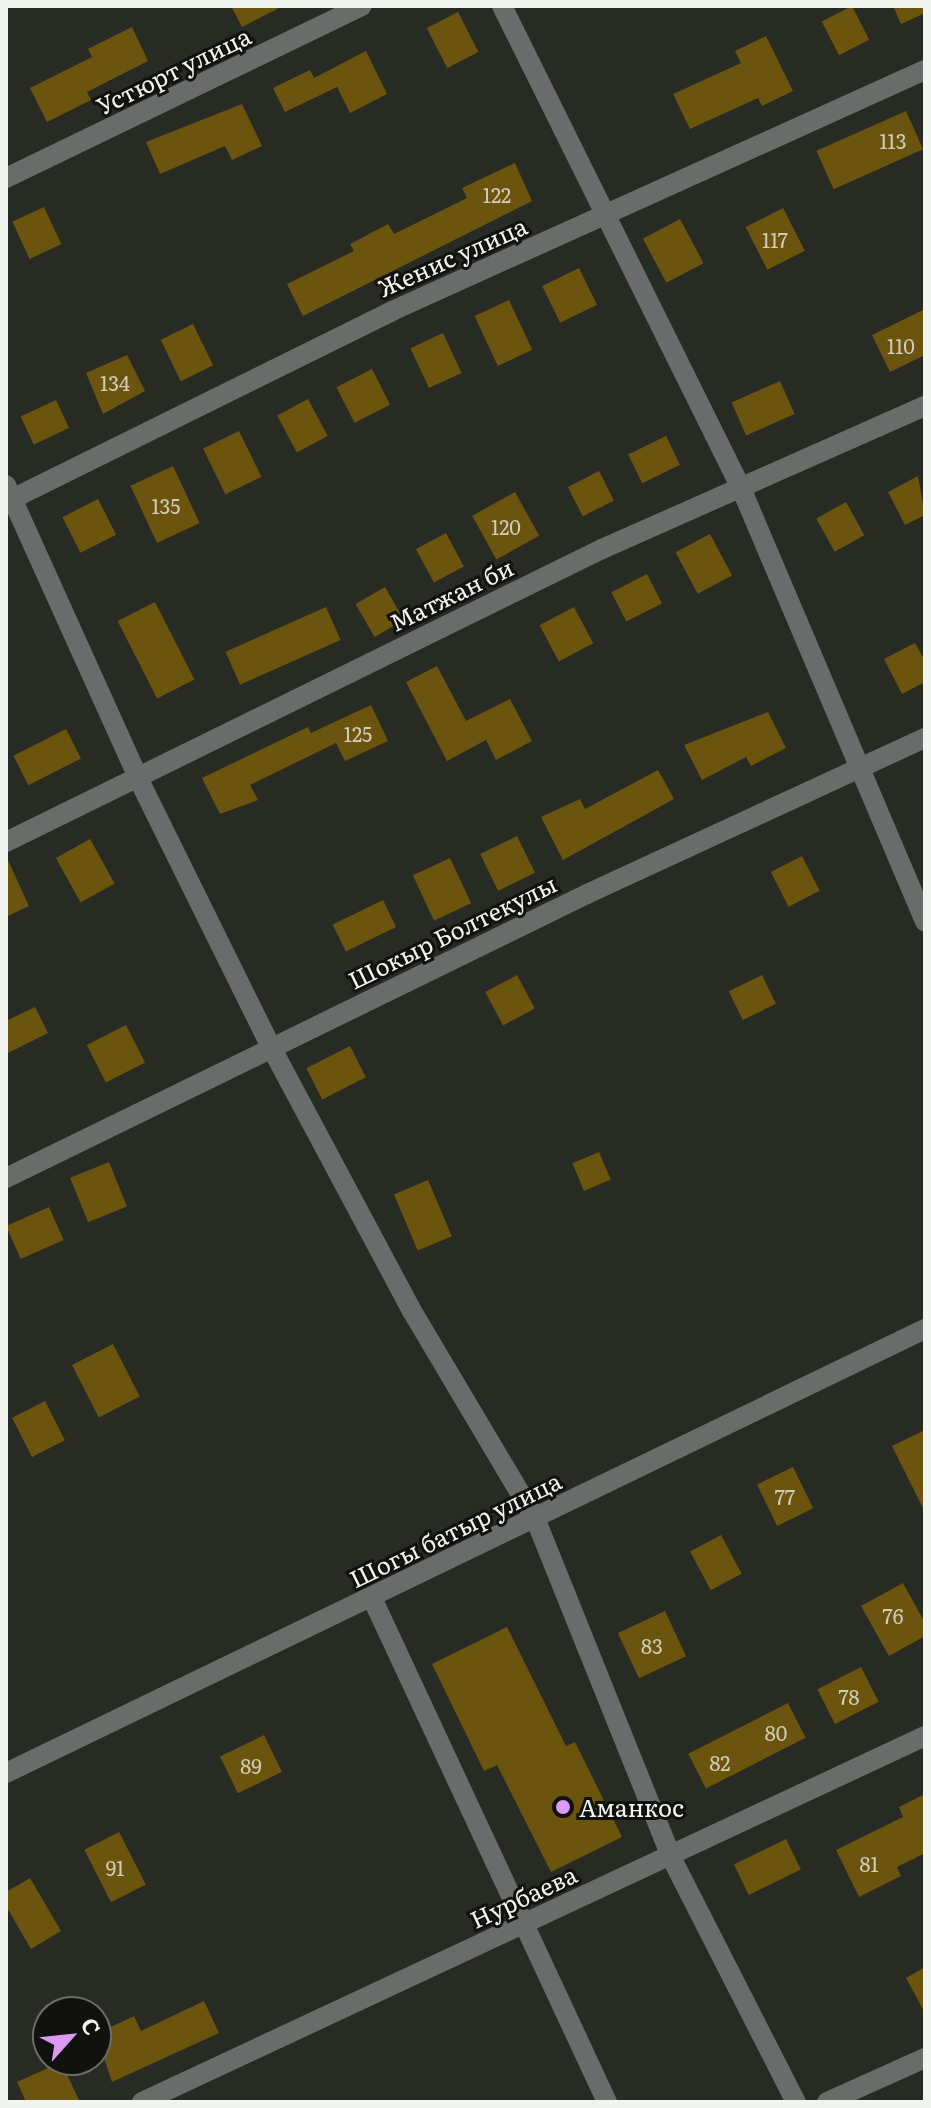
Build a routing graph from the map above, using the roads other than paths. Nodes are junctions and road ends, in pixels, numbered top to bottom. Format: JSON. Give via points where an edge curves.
{"nodes":[{"id":1,"x":362,"y":6,"type":"edge"},
{"id":2,"x":502,"y":6,"type":"edge"},
{"id":3,"x":925,"y":70,"type":"edge"},
{"id":4,"x":6,"y":178,"type":"edge"},
{"id":5,"x":609,"y":213,"type":"junction"},
{"id":6,"x":925,"y":406,"type":"edge"},
{"id":7,"x":741,"y":488,"type":"junction"},
{"id":8,"x":8,"y":495,"type":"edge"},
{"id":9,"x":925,"y":738,"type":"edge"},
{"id":10,"x":863,"y":766,"type":"junction"},
{"id":11,"x":138,"y":778,"type":"junction"},
{"id":12,"x":6,"y":842,"type":"edge"},
{"id":13,"x":925,"y":922,"type":"edge"},
{"id":14,"x":271,"y":1047,"type":"junction"},
{"id":15,"x":6,"y":1178,"type":"edge"},
{"id":16,"x":925,"y":1329,"type":"edge"},
{"id":17,"x":535,"y":1518,"type":"junction"},
{"id":18,"x":373,"y":1600,"type":"junction"},
{"id":19,"x":925,"y":1736,"type":"edge"},
{"id":20,"x":6,"y":1773,"type":"edge"},
{"id":21,"x":671,"y":1857,"type":"junction"},
{"id":22,"x":521,"y":1926,"type":"junction"},
{"id":23,"x":925,"y":2058,"type":"edge"},
{"id":24,"x":142,"y":2102,"type":"edge"},
{"id":25,"x":607,"y":2102,"type":"edge"},
{"id":26,"x":796,"y":2102,"type":"edge"},
{"id":27,"x":827,"y":2102,"type":"edge"}],
"edges":[{"from":1,"to":4,"type":"street","name":"Устюрт улица"},
{"from":2,"to":5,"type":"street"},
{"from":3,"to":5,"type":"street","name":"Женис улица"},
{"from":5,"to":7,"type":"street"},
{"from":5,"to":8,"type":"street","name":"Женис улица"},
{"from":6,"to":7,"type":"street","name":"Матжан би"},
{"from":7,"to":10,"type":"street"},
{"from":7,"to":11,"type":"street","name":"Матжан би","via":[[602,549]]},
{"from":8,"to":11,"type":"street"},
{"from":9,"to":10,"type":"street","name":"Шокыр Болтекулы"},
{"from":10,"to":13,"type":"street"},
{"from":10,"to":14,"type":"street","name":"Шокыр Болтекулы"},
{"from":11,"to":12,"type":"street","name":"Матжан би"},
{"from":11,"to":14,"type":"street"},
{"from":14,"to":15,"type":"street","name":"Шокыр Болтекулы"},
{"from":14,"to":17,"type":"street","via":[[412,1311]]},
{"from":16,"to":17,"type":"street","name":"Шогы батыр улица"},
{"from":17,"to":18,"type":"street","name":"Шогы батыр улица"},
{"from":17,"to":21,"type":"street"},
{"from":18,"to":20,"type":"street","name":"Шогы батыр улица"},
{"from":18,"to":22,"type":"street"},
{"from":19,"to":21,"type":"street","name":"Нурбаева"},
{"from":21,"to":22,"type":"street","name":"Нурбаева"},
{"from":21,"to":26,"type":"street"},
{"from":22,"to":24,"type":"street","name":"Нурбаева"},
{"from":22,"to":25,"type":"street"},
{"from":23,"to":27,"type":"street"}]}
